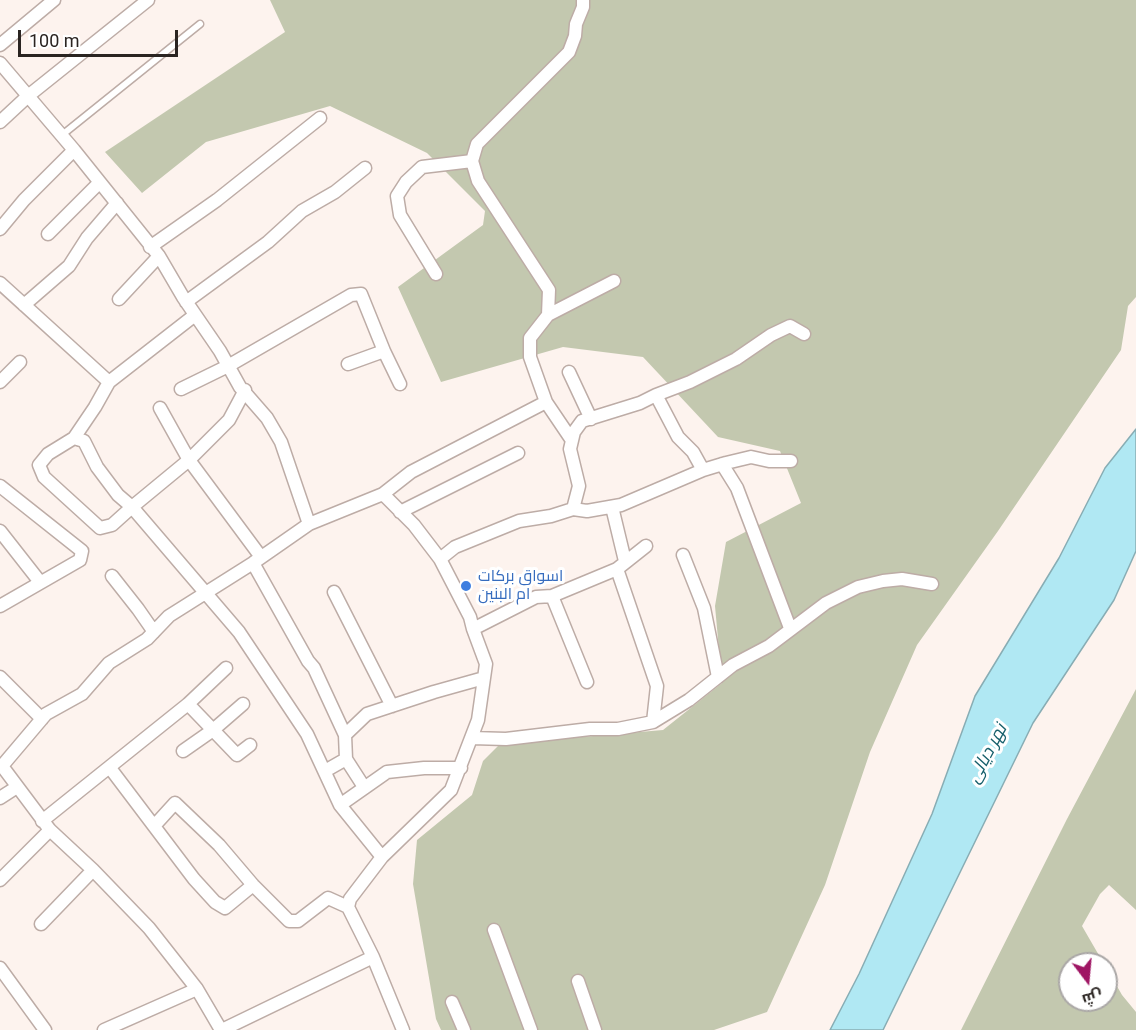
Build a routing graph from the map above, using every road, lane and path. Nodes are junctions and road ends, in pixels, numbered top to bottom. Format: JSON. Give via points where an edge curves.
{"nodes":[{"id":1,"x":54,"y":0,"type":"edge"},
{"id":2,"x":148,"y":0,"type":"edge"},
{"id":3,"x":583,"y":0,"type":"edge"},
{"id":4,"x":200,"y":24,"type":"dead end"},
{"id":5,"x":0,"y":45,"type":"edge"},
{"id":6,"x":0,"y":63,"type":"edge"},
{"id":7,"x":28,"y":96,"type":"junction"},
{"id":8,"x":320,"y":118,"type":"dead end"},
{"id":9,"x":0,"y":122,"type":"edge"},
{"id":10,"x":62,"y":135,"type":"junction"},
{"id":11,"x":74,"y":150,"type":"junction"},
{"id":12,"x":472,"y":160,"type":"junction"},
{"id":13,"x":365,"y":168,"type":"dead end"},
{"id":14,"x":99,"y":183,"type":"junction"},
{"id":15,"x":117,"y":203,"type":"junction"},
{"id":16,"x":0,"y":229,"type":"edge"},
{"id":17,"x":48,"y":234,"type":"dead end"},
{"id":18,"x":155,"y":252,"type":"junction"},
{"id":19,"x":436,"y":274,"type":"dead end"},
{"id":20,"x":614,"y":281,"type":"dead end"},
{"id":21,"x":0,"y":283,"type":"edge"},
{"id":22,"x":119,"y":299,"type":"dead end"},
{"id":23,"x":186,"y":302,"type":"junction"},
{"id":24,"x":24,"y":304,"type":"junction"},
{"id":25,"x":195,"y":315,"type":"junction"},
{"id":26,"x":548,"y":315,"type":"junction"},
{"id":27,"x":804,"y":334,"type":"dead end"},
{"id":28,"x":384,"y":351,"type":"junction"},
{"id":29,"x":20,"y":362,"type":"dead end"},
{"id":30,"x":348,"y":364,"type":"dead end"},
{"id":31,"x":228,"y":366,"type":"junction"},
{"id":32,"x":569,"y":372,"type":"dead end"},
{"id":33,"x":0,"y":382,"type":"edge"},
{"id":34,"x":109,"y":382,"type":"junction"},
{"id":35,"x":400,"y":384,"type":"dead end"},
{"id":36,"x":181,"y":389,"type":"dead end"},
{"id":37,"x":245,"y":390,"type":"junction"},
{"id":38,"x":656,"y":395,"type":"junction"},
{"id":39,"x":546,"y":402,"type":"junction"},
{"id":40,"x":160,"y":408,"type":"dead end"},
{"id":41,"x":591,"y":418,"type":"junction"},
{"id":42,"x":74,"y":438,"type":"junction"},
{"id":43,"x":571,"y":439,"type":"junction"},
{"id":44,"x":518,"y":453,"type":"dead end"},
{"id":45,"x":189,"y":460,"type":"junction"},
{"id":46,"x":791,"y":461,"type":"dead end"},
{"id":47,"x":722,"y":464,"type":"junction"},
{"id":48,"x":703,"y":470,"type":"junction"},
{"id":49,"x":0,"y":486,"type":"edge"},
{"id":50,"x":383,"y":495,"type":"junction"},
{"id":51,"x":132,"y":507,"type":"junction"},
{"id":52,"x":612,"y":507,"type":"junction"},
{"id":53,"x":573,"y":509,"type":"junction"},
{"id":54,"x":400,"y":512,"type":"junction"},
{"id":55,"x":309,"y":524,"type":"junction"},
{"id":56,"x":0,"y":531,"type":"edge"},
{"id":57,"x":646,"y":546,"type":"dead end"},
{"id":58,"x":683,"y":555,"type":"dead end"},
{"id":59,"x":440,"y":559,"type":"junction"},
{"id":60,"x":257,"y":560,"type":"junction"},
{"id":61,"x":621,"y":565,"type":"junction"},
{"id":62,"x":112,"y":576,"type":"dead end"},
{"id":63,"x":40,"y":582,"type":"junction"},
{"id":64,"x":932,"y":584,"type":"dead end"},
{"id":65,"x":334,"y":592,"type":"dead end"},
{"id":66,"x":206,"y":594,"type":"junction"},
{"id":67,"x":552,"y":596,"type":"junction"},
{"id":68,"x":0,"y":606,"type":"edge"},
{"id":69,"x":790,"y":628,"type":"junction"},
{"id":70,"x":473,"y":629,"type":"junction"},
{"id":71,"x":154,"y":632,"type":"junction"},
{"id":72,"x":226,"y":669,"type":"dead end"},
{"id":73,"x":0,"y":677,"type":"edge"},
{"id":74,"x":718,"y":677,"type":"junction"},
{"id":75,"x":484,"y":678,"type":"junction"},
{"id":76,"x":587,"y":682,"type":"dead end"},
{"id":77,"x":188,"y":704,"type":"junction"},
{"id":78,"x":243,"y":704,"type":"dead end"},
{"id":79,"x":392,"y":706,"type":"junction"},
{"id":80,"x":42,"y":719,"type":"junction"},
{"id":81,"x":653,"y":722,"type":"junction"},
{"id":82,"x":213,"y":730,"type":"junction"},
{"id":83,"x":345,"y":735,"type":"junction"},
{"id":84,"x":472,"y":738,"type":"junction"},
{"id":85,"x":250,"y":746,"type":"dead end"},
{"id":86,"x":183,"y":752,"type":"dead end"},
{"id":87,"x":346,"y":759,"type":"junction"},
{"id":88,"x":1,"y":767,"type":"edge"},
{"id":89,"x":110,"y":768,"type":"junction"},
{"id":90,"x":461,"y":768,"type":"junction"},
{"id":91,"x":325,"y":771,"type":"junction"},
{"id":92,"x":17,"y":787,"type":"junction"},
{"id":93,"x":364,"y":787,"type":"junction"},
{"id":94,"x":0,"y":798,"type":"edge"},
{"id":95,"x":340,"y":805,"type":"junction"},
{"id":96,"x":46,"y":825,"type":"junction"},
{"id":97,"x":154,"y":825,"type":"junction"},
{"id":98,"x":382,"y":857,"type":"junction"},
{"id":99,"x":93,"y":870,"type":"junction"},
{"id":100,"x":0,"y":880,"type":"edge"},
{"id":101,"x":252,"y":885,"type":"junction"},
{"id":102,"x":348,"y":907,"type":"junction"},
{"id":103,"x":41,"y":924,"type":"dead end"},
{"id":104,"x":494,"y":930,"type":"dead end"},
{"id":105,"x":373,"y":957,"type":"junction"},
{"id":106,"x":0,"y":968,"type":"edge"},
{"id":107,"x":578,"y":981,"type":"dead end"},
{"id":108,"x":197,"y":989,"type":"junction"},
{"id":109,"x":452,"y":1002,"type":"dead end"},
{"id":110,"x":45,"y":1030,"type":"edge"},
{"id":111,"x":105,"y":1030,"type":"edge"},
{"id":112,"x":222,"y":1030,"type":"edge"},
{"id":113,"x":403,"y":1030,"type":"edge"},
{"id":114,"x":464,"y":1030,"type":"edge"},
{"id":115,"x":531,"y":1030,"type":"edge"},
{"id":116,"x":595,"y":1030,"type":"edge"}],
"edges":[{"from":1,"to":5,"type":"street"},
{"from":2,"to":7,"type":"street"},
{"from":3,"to":12,"type":"street","via":[[569,52],[477,144]]},
{"from":4,"to":10,"type":"lane"},
{"from":6,"to":7,"type":"street"},
{"from":7,"to":9,"type":"street"},
{"from":7,"to":10,"type":"street"},
{"from":8,"to":18,"type":"street"},
{"from":10,"to":11,"type":"street"},
{"from":11,"to":14,"type":"street"},
{"from":11,"to":16,"type":"street"},
{"from":12,"to":19,"type":"street","via":[[422,167],[396,196],[400,215]]},
{"from":12,"to":26,"type":"street","via":[[478,181],[549,290]]},
{"from":13,"to":23,"type":"street","via":[[302,211],[268,242]]},
{"from":14,"to":15,"type":"street"},
{"from":14,"to":17,"type":"street"},
{"from":15,"to":18,"type":"street"},
{"from":15,"to":24,"type":"street","via":[[69,267]]},
{"from":18,"to":22,"type":"street"},
{"from":18,"to":23,"type":"street"},
{"from":20,"to":26,"type":"street"},
{"from":21,"to":24,"type":"street"},
{"from":23,"to":25,"type":"street"},
{"from":24,"to":34,"type":"street"},
{"from":25,"to":31,"type":"street"},
{"from":25,"to":34,"type":"street"},
{"from":26,"to":39,"type":"street","via":[[530,338],[530,357]]},
{"from":27,"to":38,"type":"street","via":[[790,326],[771,334],[736,359]]},
{"from":28,"to":30,"type":"street"},
{"from":28,"to":31,"type":"street","via":[[361,294],[351,295]]},
{"from":28,"to":35,"type":"street"},
{"from":29,"to":33,"type":"street"},
{"from":31,"to":36,"type":"street"},
{"from":31,"to":37,"type":"street"},
{"from":32,"to":41,"type":"street"},
{"from":34,"to":42,"type":"street"},
{"from":37,"to":45,"type":"street","via":[[229,420]]},
{"from":37,"to":55,"type":"street","via":[[281,442]]},
{"from":38,"to":41,"type":"street"},
{"from":38,"to":48,"type":"street","via":[[678,437]]},
{"from":39,"to":43,"type":"street"},
{"from":39,"to":50,"type":"street","via":[[411,472]]},
{"from":40,"to":45,"type":"street"},
{"from":41,"to":43,"type":"street","via":[[582,422]]},
{"from":42,"to":51,"type":"street","via":[[84,441],[97,467]]},
{"from":42,"to":51,"type":"street","via":[[48,454],[39,465],[44,477],[100,528],[112,525]]},
{"from":43,"to":53,"type":"street","via":[[572,464],[579,486]]},
{"from":44,"to":54,"type":"street"},
{"from":45,"to":51,"type":"street"},
{"from":45,"to":60,"type":"street"},
{"from":46,"to":47,"type":"street","via":[[751,458]]},
{"from":47,"to":48,"type":"street"},
{"from":47,"to":69,"type":"street","via":[[737,488]]},
{"from":48,"to":52,"type":"street"},
{"from":49,"to":63,"type":"street","via":[[81,551],[80,560]]},
{"from":50,"to":54,"type":"street"},
{"from":50,"to":55,"type":"street"},
{"from":51,"to":66,"type":"street"},
{"from":52,"to":53,"type":"street"},
{"from":52,"to":61,"type":"street"},
{"from":53,"to":59,"type":"street","via":[[519,521],[454,547]]},
{"from":54,"to":59,"type":"street"},
{"from":55,"to":60,"type":"street"},
{"from":56,"to":63,"type":"street"},
{"from":57,"to":61,"type":"street"},
{"from":58,"to":74,"type":"street","via":[[704,608]]},
{"from":59,"to":70,"type":"street"},
{"from":60,"to":66,"type":"street"},
{"from":60,"to":83,"type":"street"},
{"from":61,"to":67,"type":"street"},
{"from":61,"to":81,"type":"street","via":[[657,686]]},
{"from":62,"to":71,"type":"street"},
{"from":63,"to":68,"type":"street"},
{"from":64,"to":69,"type":"street","via":[[902,579],[858,587]]},
{"from":65,"to":79,"type":"street"},
{"from":66,"to":71,"type":"street","via":[[169,616]]},
{"from":66,"to":91,"type":"street","via":[[239,632],[307,734]]},
{"from":67,"to":70,"type":"street","via":[[536,597]]},
{"from":67,"to":76,"type":"street"},
{"from":69,"to":74,"type":"street","via":[[769,646],[733,664]]},
{"from":70,"to":75,"type":"street","via":[[486,664]]},
{"from":71,"to":80,"type":"street","via":[[109,663],[82,694]]},
{"from":72,"to":77,"type":"street"},
{"from":73,"to":80,"type":"street"},
{"from":74,"to":81,"type":"street"},
{"from":75,"to":79,"type":"street"},
{"from":75,"to":84,"type":"street"},
{"from":77,"to":82,"type":"street"},
{"from":77,"to":89,"type":"street"},
{"from":78,"to":82,"type":"street"},
{"from":79,"to":83,"type":"street","via":[[367,714]]},
{"from":80,"to":88,"type":"street"},
{"from":81,"to":84,"type":"street","via":[[618,729]]},
{"from":82,"to":85,"type":"street","via":[[237,755]]},
{"from":82,"to":86,"type":"street"},
{"from":83,"to":87,"type":"street"},
{"from":84,"to":90,"type":"street"},
{"from":87,"to":91,"type":"street"},
{"from":87,"to":93,"type":"street"},
{"from":88,"to":92,"type":"street"},
{"from":89,"to":96,"type":"street"},
{"from":89,"to":97,"type":"street"},
{"from":90,"to":93,"type":"street","via":[[387,772]]},
{"from":90,"to":98,"type":"street","via":[[451,790]]},
{"from":91,"to":95,"type":"street"},
{"from":92,"to":94,"type":"street"},
{"from":92,"to":96,"type":"street"},
{"from":93,"to":95,"type":"street"},
{"from":95,"to":98,"type":"street"},
{"from":96,"to":99,"type":"street"},
{"from":96,"to":100,"type":"street"},
{"from":97,"to":101,"type":"street","via":[[175,802],[219,845]]},
{"from":97,"to":101,"type":"street","via":[[215,902],[225,908]]},
{"from":98,"to":102,"type":"street"},
{"from":99,"to":103,"type":"street"},
{"from":99,"to":108,"type":"street","via":[[149,928]]},
{"from":101,"to":102,"type":"street","via":[[289,921],[298,921],[328,898]]},
{"from":102,"to":105,"type":"street"},
{"from":104,"to":115,"type":"street"},
{"from":105,"to":112,"type":"street"},
{"from":105,"to":113,"type":"street"},
{"from":106,"to":110,"type":"street"},
{"from":107,"to":116,"type":"street"},
{"from":108,"to":111,"type":"street"},
{"from":108,"to":112,"type":"street"},
{"from":109,"to":114,"type":"street"}]}
